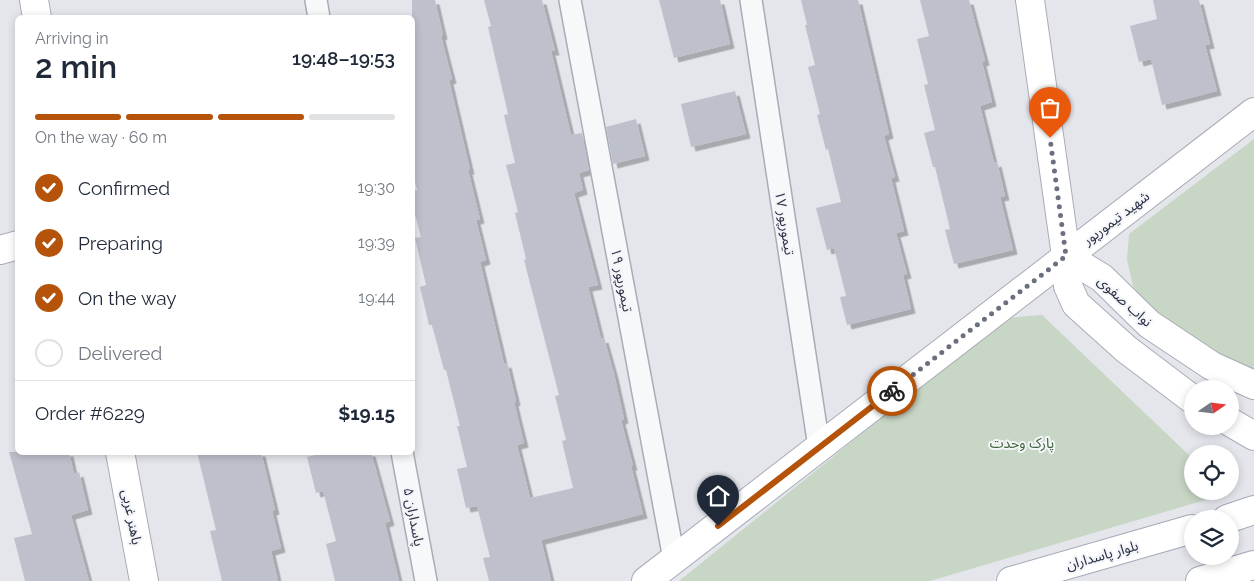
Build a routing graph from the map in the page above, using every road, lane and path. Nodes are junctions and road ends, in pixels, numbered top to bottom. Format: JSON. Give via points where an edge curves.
{"nodes":[{"id":1,"x":34,"y":0,"type":"edge"},
{"id":2,"x":316,"y":0,"type":"edge"},
{"id":3,"x":570,"y":0,"type":"edge"},
{"id":4,"x":751,"y":0,"type":"edge"},
{"id":5,"x":1030,"y":0,"type":"edge"},
{"id":6,"x":37,"y":15,"type":"edge"},
{"id":7,"x":318,"y":15,"type":"edge"},
{"id":8,"x":1254,"y":112,"type":"edge"},
{"id":9,"x":15,"y":246,"type":"edge"},
{"id":10,"x":0,"y":250,"type":"edge"},
{"id":11,"x":1066,"y":256,"type":"junction"},
{"id":12,"x":1254,"y":385,"type":"edge"},
{"id":13,"x":1184,"y":393,"type":"edge"},
{"id":14,"x":1239,"y":427,"type":"edge"},
{"id":15,"x":1254,"y":436,"type":"edge"},
{"id":16,"x":819,"y":447,"type":"junction"},
{"id":17,"x":121,"y":455,"type":"edge"},
{"id":18,"x":403,"y":455,"type":"edge"},
{"id":19,"x":1254,"y":510,"type":"edge"},
{"id":20,"x":1239,"y":515,"type":"edge"},
{"id":21,"x":1184,"y":531,"type":"edge"},
{"id":22,"x":674,"y":559,"type":"junction"},
{"id":23,"x":1254,"y":565,"type":"edge"},
{"id":24,"x":144,"y":581,"type":"edge"},
{"id":25,"x":426,"y":581,"type":"edge"},
{"id":26,"x":646,"y":581,"type":"edge"},
{"id":27,"x":1011,"y":581,"type":"edge"},
{"id":28,"x":1200,"y":581,"type":"edge"}],
"edges":[{"from":1,"to":6,"type":"street"},
{"from":2,"to":7,"type":"street"},
{"from":3,"to":22,"type":"street","name":"تیمورپور ۱۹"},
{"from":4,"to":16,"type":"street","name":"تیمورپور ۱۷"},
{"from":5,"to":11,"type":"street"},
{"from":8,"to":11,"type":"street","name":"شهید تیمورپور"},
{"from":9,"to":10,"type":"street"},
{"from":11,"to":12,"type":"street","name":"نواب صفوی","via":[[1102,278],[1148,324],[1212,366]]},
{"from":11,"to":13,"type":"street","via":[[1068,286],[1076,304],[1126,349]]},
{"from":11,"to":16,"type":"street","name":"شهید تیمورپور"},
{"from":14,"to":15,"type":"street"},
{"from":16,"to":22,"type":"street","name":"شهید تیمورپور"},
{"from":17,"to":24,"type":"street","name":"باهنر غربی"},
{"from":18,"to":25,"type":"street","name":"پاسداران ۵"},
{"from":19,"to":20,"type":"street"},
{"from":21,"to":27,"type":"street","name":"بلوار پاسداران"},
{"from":22,"to":26,"type":"street","name":"شهید تیمورپور"},
{"from":23,"to":28,"type":"street"}]}
